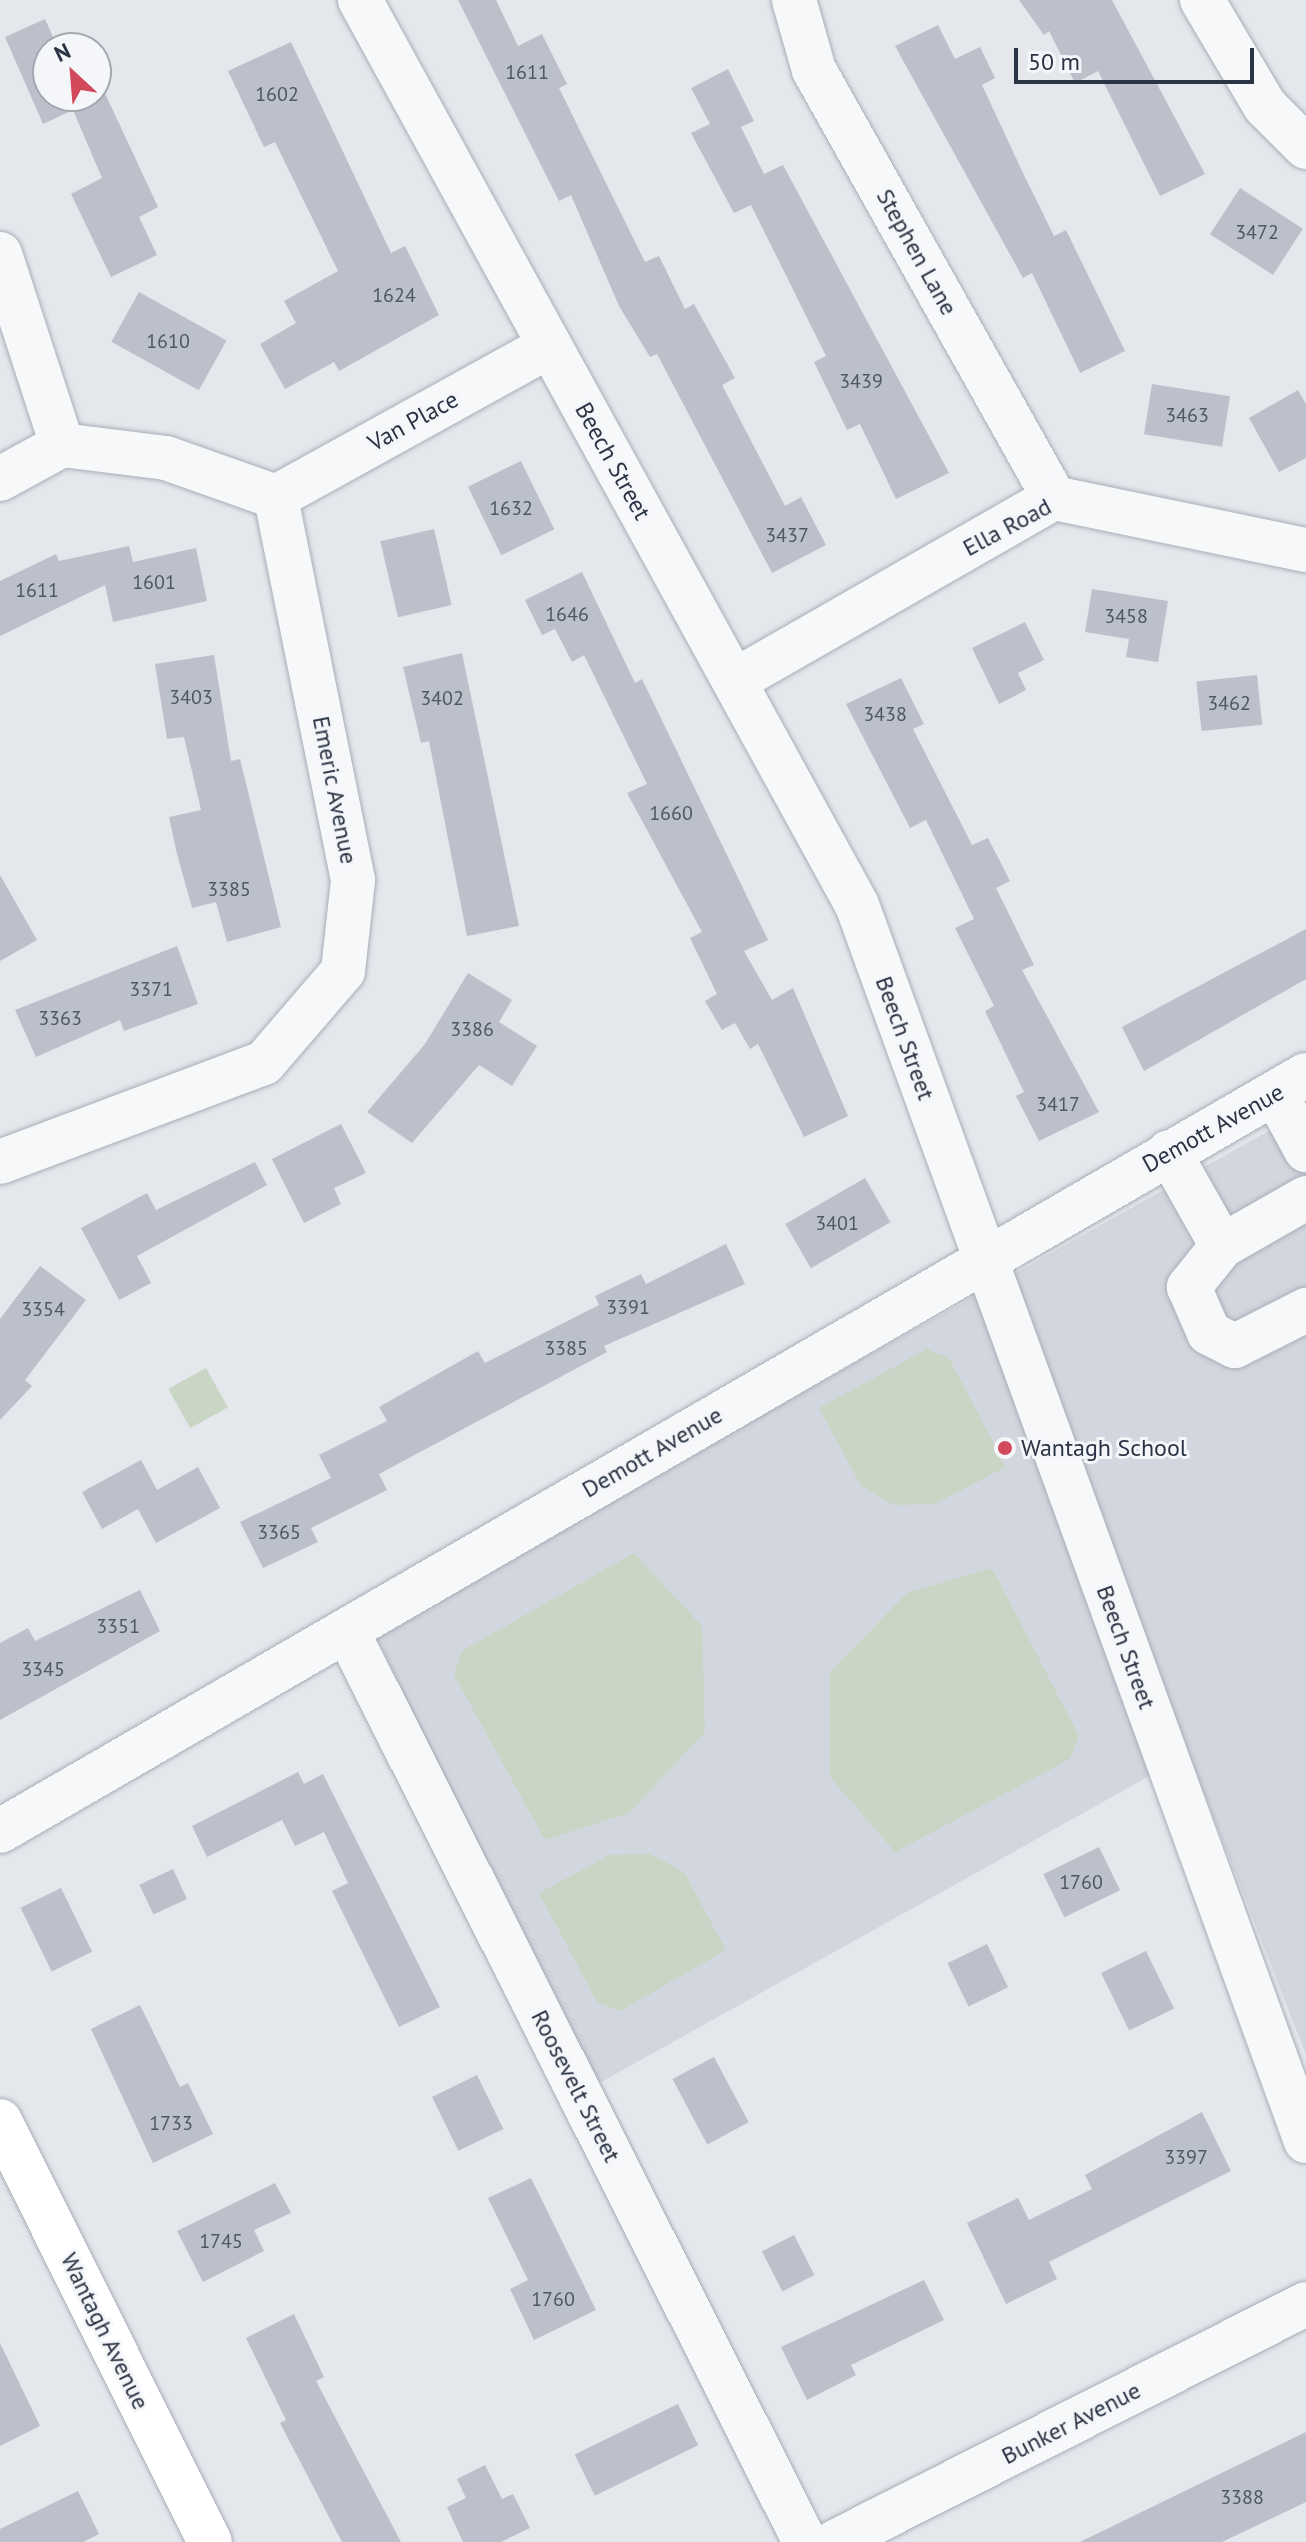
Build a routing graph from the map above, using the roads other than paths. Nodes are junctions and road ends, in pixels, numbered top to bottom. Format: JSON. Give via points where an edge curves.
{"nodes":[{"id":1,"x":360,"y":0,"type":"edge"},
{"id":2,"x":794,"y":0,"type":"edge"},
{"id":3,"x":1202,"y":0,"type":"edge"},
{"id":4,"x":1306,"y":147,"type":"edge"},
{"id":5,"x":0,"y":254,"type":"edge"},
{"id":6,"x":549,"y":346,"type":"junction"},
{"id":7,"x":62,"y":445,"type":"junction"},
{"id":8,"x":0,"y":479,"type":"edge"},
{"id":9,"x":276,"y":497,"type":"junction"},
{"id":10,"x":1054,"y":498,"type":"junction"},
{"id":11,"x":1306,"y":550,"type":"edge"},
{"id":12,"x":736,"y":680,"type":"junction"},
{"id":13,"x":1290,"y":1084,"type":"edge"},
{"id":14,"x":1306,"y":1150,"type":"edge"},
{"id":15,"x":1169,"y":1152,"type":"junction"},
{"id":16,"x":0,"y":1162,"type":"edge"},
{"id":17,"x":1306,"y":1198,"type":"edge"},
{"id":18,"x":1222,"y":1246,"type":"junction"},
{"id":19,"x":984,"y":1257,"type":"junction"},
{"id":20,"x":1306,"y":1310,"type":"edge"},
{"id":21,"x":347,"y":1631,"type":"junction"},
{"id":22,"x":0,"y":1831,"type":"edge"},
{"id":23,"x":0,"y":2121,"type":"edge"},
{"id":24,"x":1306,"y":2141,"type":"edge"},
{"id":25,"x":1306,"y":2304,"type":"edge"},
{"id":26,"x":210,"y":2542,"type":"edge"},
{"id":27,"x":805,"y":2542,"type":"edge"},
{"id":28,"x":835,"y":2542,"type":"edge"}],
"edges":[{"from":1,"to":6,"type":"street","name":"Beech Street"},
{"from":2,"to":10,"type":"street","name":"Stephen Lane","via":[[814,70]]},
{"from":3,"to":4,"type":"street","via":[[1265,106]]},
{"from":5,"to":7,"type":"street"},
{"from":6,"to":9,"type":"street","name":"Van Place"},
{"from":6,"to":12,"type":"street","name":"Beech Street"},
{"from":7,"to":8,"type":"street"},
{"from":7,"to":9,"type":"street","via":[[166,458]]},
{"from":9,"to":16,"type":"street","name":"Emeric Avenue","via":[[353,880],[343,971],[264,1063]]},
{"from":10,"to":11,"type":"street","name":"Ella Road"},
{"from":10,"to":12,"type":"street","name":"Ella Road"},
{"from":12,"to":19,"type":"street","name":"Beech Street","via":[[857,905]]},
{"from":13,"to":14,"type":"street"},
{"from":13,"to":15,"type":"street","name":"Demott Avenue"},
{"from":15,"to":18,"type":"street"},
{"from":15,"to":19,"type":"street","name":"Demott Avenue"},
{"from":17,"to":18,"type":"street"},
{"from":18,"to":20,"type":"street","via":[[1189,1287],[1209,1333],[1235,1346]]},
{"from":19,"to":21,"type":"street","name":"Demott Avenue"},
{"from":19,"to":24,"type":"street","name":"Beech Street"},
{"from":21,"to":22,"type":"street","name":"Demott Avenue"},
{"from":21,"to":27,"type":"street","name":"Roosevelt Street"},
{"from":23,"to":26,"type":"main road","name":"Wantagh Avenue"},
{"from":25,"to":28,"type":"street","name":"Bunker Avenue"}]}
